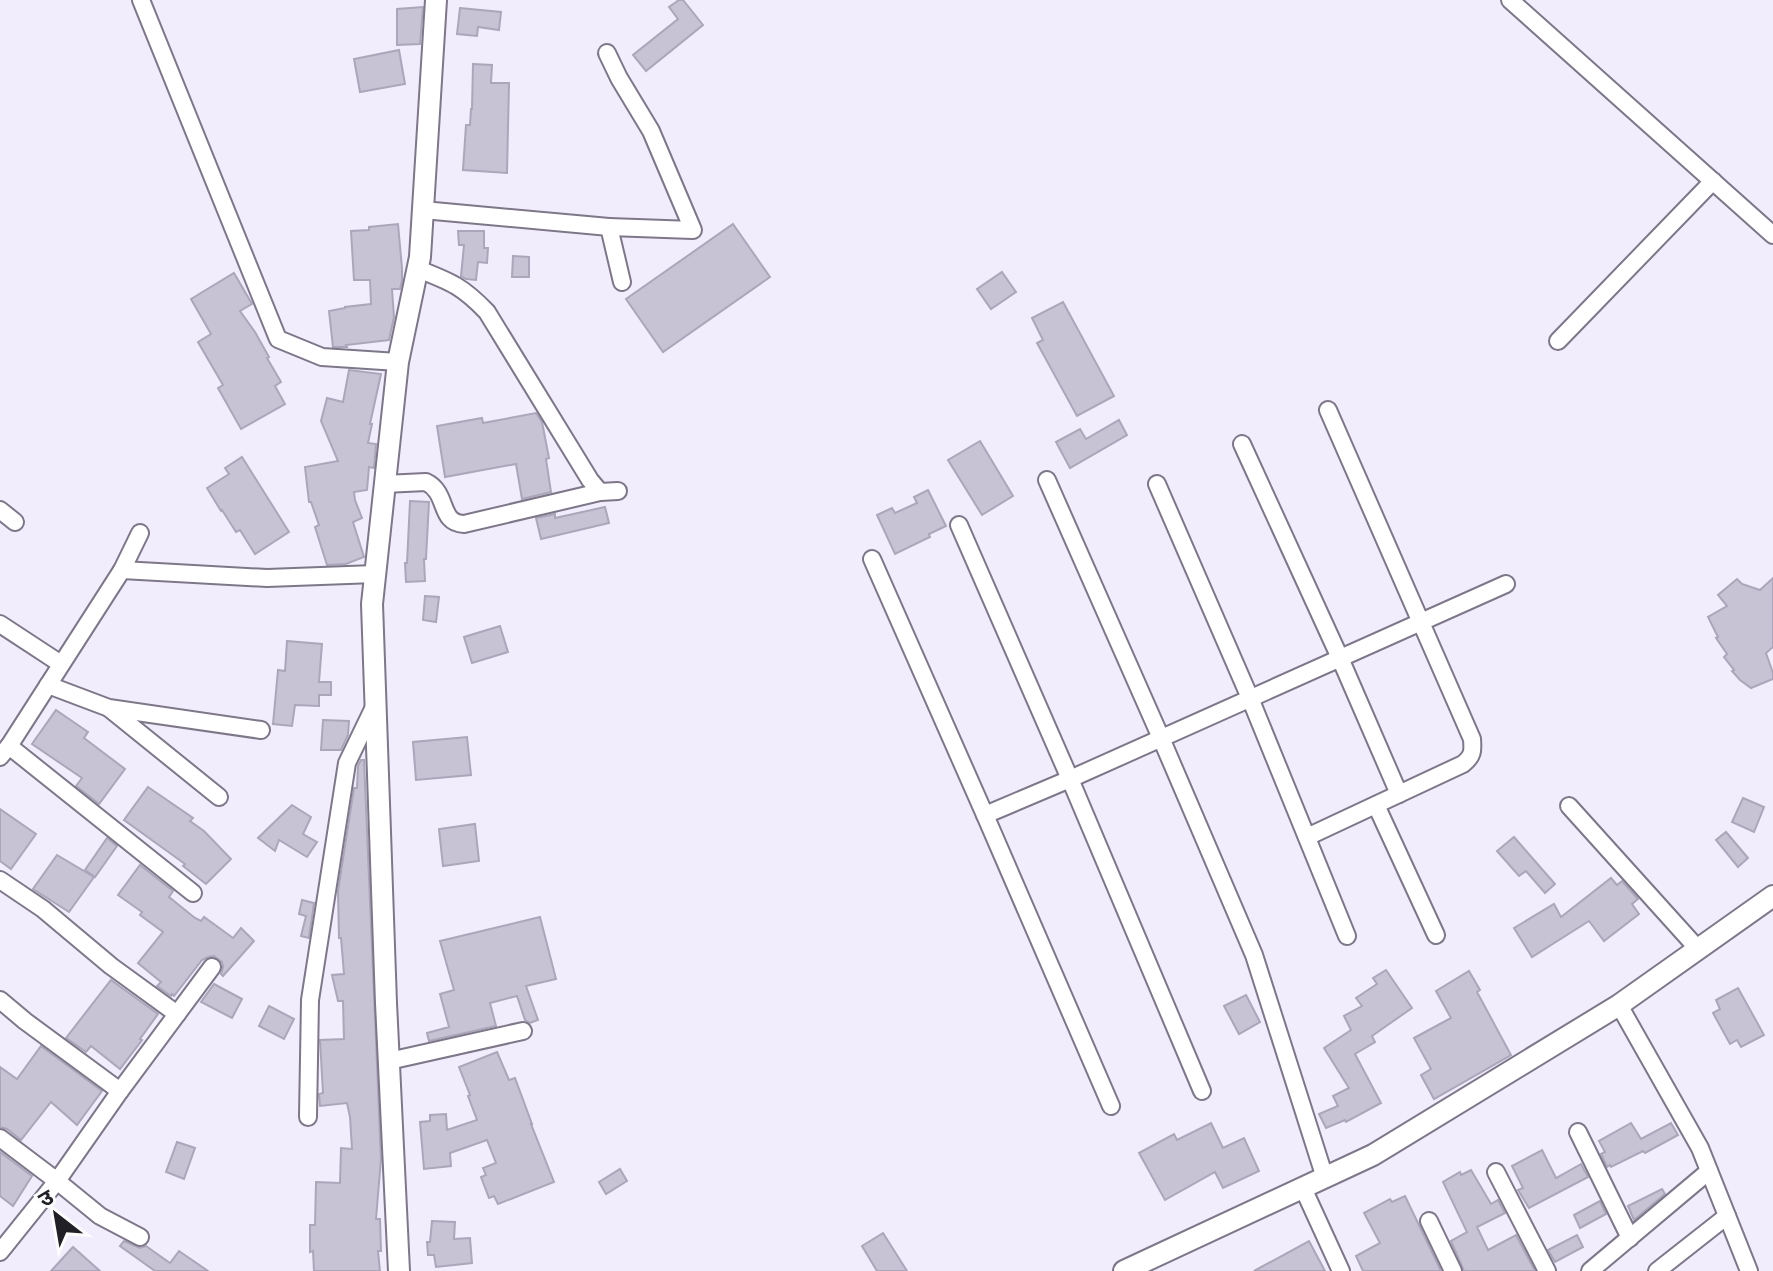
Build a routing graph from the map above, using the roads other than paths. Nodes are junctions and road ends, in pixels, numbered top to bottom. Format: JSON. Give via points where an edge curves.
{"nodes":[{"id":1,"x":141,"y":0,"type":"edge"},
{"id":2,"x":436,"y":0,"type":"edge"},
{"id":3,"x":1510,"y":0,"type":"edge"},
{"id":4,"x":607,"y":53,"type":"dead end"},
{"id":5,"x":1713,"y":181,"type":"junction"},
{"id":6,"x":423,"y":210,"type":"junction"},
{"id":7,"x":609,"y":227,"type":"junction"},
{"id":8,"x":1773,"y":235,"type":"edge"},
{"id":9,"x":418,"y":269,"type":"junction"},
{"id":10,"x":622,"y":282,"type":"dead end"},
{"id":11,"x":1558,"y":341,"type":"dead end"},
{"id":12,"x":398,"y":362,"type":"junction"},
{"id":13,"x":1328,"y":410,"type":"dead end"},
{"id":14,"x":1242,"y":444,"type":"dead end"},
{"id":15,"x":1047,"y":480,"type":"dead end"},
{"id":16,"x":384,"y":484,"type":"junction"},
{"id":17,"x":1157,"y":484,"type":"dead end"},
{"id":18,"x":618,"y":491,"type":"dead end"},
{"id":19,"x":600,"y":492,"type":"junction"},
{"id":20,"x":0,"y":510,"type":"edge"},
{"id":21,"x":15,"y":522,"type":"dead end"},
{"id":22,"x":959,"y":525,"type":"dead end"},
{"id":23,"x":140,"y":533,"type":"dead end"},
{"id":24,"x":872,"y":559,"type":"dead end"},
{"id":25,"x":122,"y":570,"type":"junction"},
{"id":26,"x":375,"y":574,"type":"junction"},
{"id":27,"x":1506,"y":584,"type":"dead end"},
{"id":28,"x":1422,"y":621,"type":"junction"},
{"id":29,"x":0,"y":624,"type":"edge"},
{"id":30,"x":1340,"y":658,"type":"junction"},
{"id":31,"x":61,"y":664,"type":"junction"},
{"id":32,"x":48,"y":685,"type":"junction"},
{"id":33,"x":1250,"y":698,"type":"junction"},
{"id":34,"x":375,"y":705,"type":"junction"},
{"id":35,"x":109,"y":708,"type":"junction"},
{"id":36,"x":261,"y":730,"type":"dead end"},
{"id":37,"x":1161,"y":738,"type":"junction"},
{"id":38,"x":5,"y":744,"type":"edge"},
{"id":39,"x":1070,"y":779,"type":"junction"},
{"id":40,"x":1399,"y":794,"type":"junction"},
{"id":41,"x":219,"y":797,"type":"dead end"},
{"id":42,"x":1376,"y":805,"type":"junction"},
{"id":43,"x":1569,"y":806,"type":"dead end"},
{"id":44,"x":985,"y":815,"type":"junction"},
{"id":45,"x":1307,"y":837,"type":"junction"},
{"id":46,"x":0,"y":880,"type":"edge"},
{"id":47,"x":193,"y":893,"type":"dead end"},
{"id":48,"x":1773,"y":896,"type":"edge"},
{"id":49,"x":1436,"y":935,"type":"dead end"},
{"id":50,"x":1347,"y":936,"type":"dead end"},
{"id":51,"x":1698,"y":949,"type":"junction"},
{"id":52,"x":212,"y":967,"type":"dead end"},
{"id":53,"x":0,"y":1000,"type":"edge"},
{"id":54,"x":1619,"y":1005,"type":"junction"},
{"id":55,"x":177,"y":1014,"type":"junction"},
{"id":56,"x":523,"y":1031,"type":"dead end"},
{"id":57,"x":389,"y":1061,"type":"junction"},
{"id":58,"x":120,"y":1091,"type":"junction"},
{"id":59,"x":1202,"y":1091,"type":"dead end"},
{"id":60,"x":1111,"y":1106,"type":"dead end"},
{"id":61,"x":308,"y":1117,"type":"dead end"},
{"id":62,"x":1578,"y":1132,"type":"dead end"},
{"id":63,"x":0,"y":1138,"type":"edge"},
{"id":64,"x":1709,"y":1171,"type":"junction"},
{"id":65,"x":1496,"y":1172,"type":"dead end"},
{"id":66,"x":1325,"y":1178,"type":"junction"},
{"id":67,"x":57,"y":1181,"type":"junction"},
{"id":68,"x":1303,"y":1188,"type":"junction"},
{"id":69,"x":1727,"y":1216,"type":"junction"},
{"id":70,"x":1429,"y":1221,"type":"dead end"},
{"id":71,"x":140,"y":1237,"type":"dead end"},
{"id":72,"x":1630,"y":1238,"type":"junction"},
{"id":73,"x":0,"y":1252,"type":"edge"},
{"id":74,"x":399,"y":1271,"type":"edge"},
{"id":75,"x":1124,"y":1271,"type":"edge"},
{"id":76,"x":1341,"y":1271,"type":"edge"},
{"id":77,"x":1453,"y":1271,"type":"edge"},
{"id":78,"x":1547,"y":1271,"type":"edge"},
{"id":79,"x":1590,"y":1271,"type":"edge"},
{"id":80,"x":1657,"y":1271,"type":"edge"},
{"id":81,"x":1749,"y":1271,"type":"edge"}],
"edges":[{"from":1,"to":12,"type":"street","via":[[278,339],[322,357]]},
{"from":2,"to":6,"type":"main road"},
{"from":3,"to":5,"type":"street"},
{"from":4,"to":7,"type":"street","via":[[651,131],[693,230]]},
{"from":5,"to":8,"type":"street"},
{"from":5,"to":11,"type":"street"},
{"from":6,"to":7,"type":"street"},
{"from":6,"to":9,"type":"main road"},
{"from":7,"to":10,"type":"street"},
{"from":9,"to":12,"type":"main road"},
{"from":9,"to":19,"type":"street","via":[[469,293],[487,312]]},
{"from":12,"to":16,"type":"main road"},
{"from":13,"to":28,"type":"street"},
{"from":14,"to":30,"type":"street"},
{"from":15,"to":37,"type":"street"},
{"from":16,"to":19,"type":"street","via":[[434,485],[455,524]]},
{"from":16,"to":26,"type":"main road"},
{"from":17,"to":33,"type":"street"},
{"from":18,"to":19,"type":"street"},
{"from":20,"to":21,"type":"street"},
{"from":22,"to":39,"type":"street"},
{"from":23,"to":25,"type":"street"},
{"from":24,"to":44,"type":"street"},
{"from":25,"to":26,"type":"street","via":[[267,578]]},
{"from":25,"to":31,"type":"street"},
{"from":26,"to":34,"type":"main road"},
{"from":27,"to":28,"type":"street"},
{"from":28,"to":30,"type":"street"},
{"from":28,"to":40,"type":"street","via":[[1473,752],[1463,764]]},
{"from":29,"to":31,"type":"street"},
{"from":30,"to":33,"type":"street"},
{"from":30,"to":40,"type":"street"},
{"from":31,"to":32,"type":"street"},
{"from":32,"to":35,"type":"street"},
{"from":32,"to":38,"type":"street"},
{"from":33,"to":37,"type":"street"},
{"from":33,"to":45,"type":"street"},
{"from":34,"to":57,"type":"main road"},
{"from":34,"to":61,"type":"street","via":[[347,763],[310,1000]]},
{"from":35,"to":36,"type":"street"},
{"from":35,"to":41,"type":"street"},
{"from":37,"to":39,"type":"street"},
{"from":37,"to":66,"type":"street","via":[[1254,955]]},
{"from":38,"to":47,"type":"street"},
{"from":39,"to":44,"type":"street"},
{"from":39,"to":59,"type":"street"},
{"from":40,"to":42,"type":"street"},
{"from":42,"to":45,"type":"street"},
{"from":42,"to":49,"type":"street"},
{"from":43,"to":51,"type":"street"},
{"from":44,"to":60,"type":"street"},
{"from":45,"to":50,"type":"street"},
{"from":46,"to":55,"type":"street"},
{"from":48,"to":51,"type":"main road"},
{"from":51,"to":54,"type":"main road"},
{"from":52,"to":55,"type":"street"},
{"from":53,"to":58,"type":"street"},
{"from":54,"to":64,"type":"street"},
{"from":54,"to":66,"type":"main road","via":[[1373,1155]]},
{"from":55,"to":58,"type":"street"},
{"from":56,"to":57,"type":"street"},
{"from":57,"to":74,"type":"main road"},
{"from":58,"to":67,"type":"street"},
{"from":62,"to":72,"type":"street"},
{"from":63,"to":67,"type":"street"},
{"from":64,"to":69,"type":"street"},
{"from":64,"to":72,"type":"street"},
{"from":65,"to":78,"type":"street"},
{"from":66,"to":68,"type":"main road"},
{"from":67,"to":71,"type":"street","via":[[100,1216]]},
{"from":67,"to":73,"type":"street"},
{"from":68,"to":75,"type":"main road"},
{"from":68,"to":76,"type":"street"},
{"from":69,"to":80,"type":"street"},
{"from":69,"to":81,"type":"street"},
{"from":70,"to":77,"type":"street"},
{"from":72,"to":79,"type":"street"}]}
